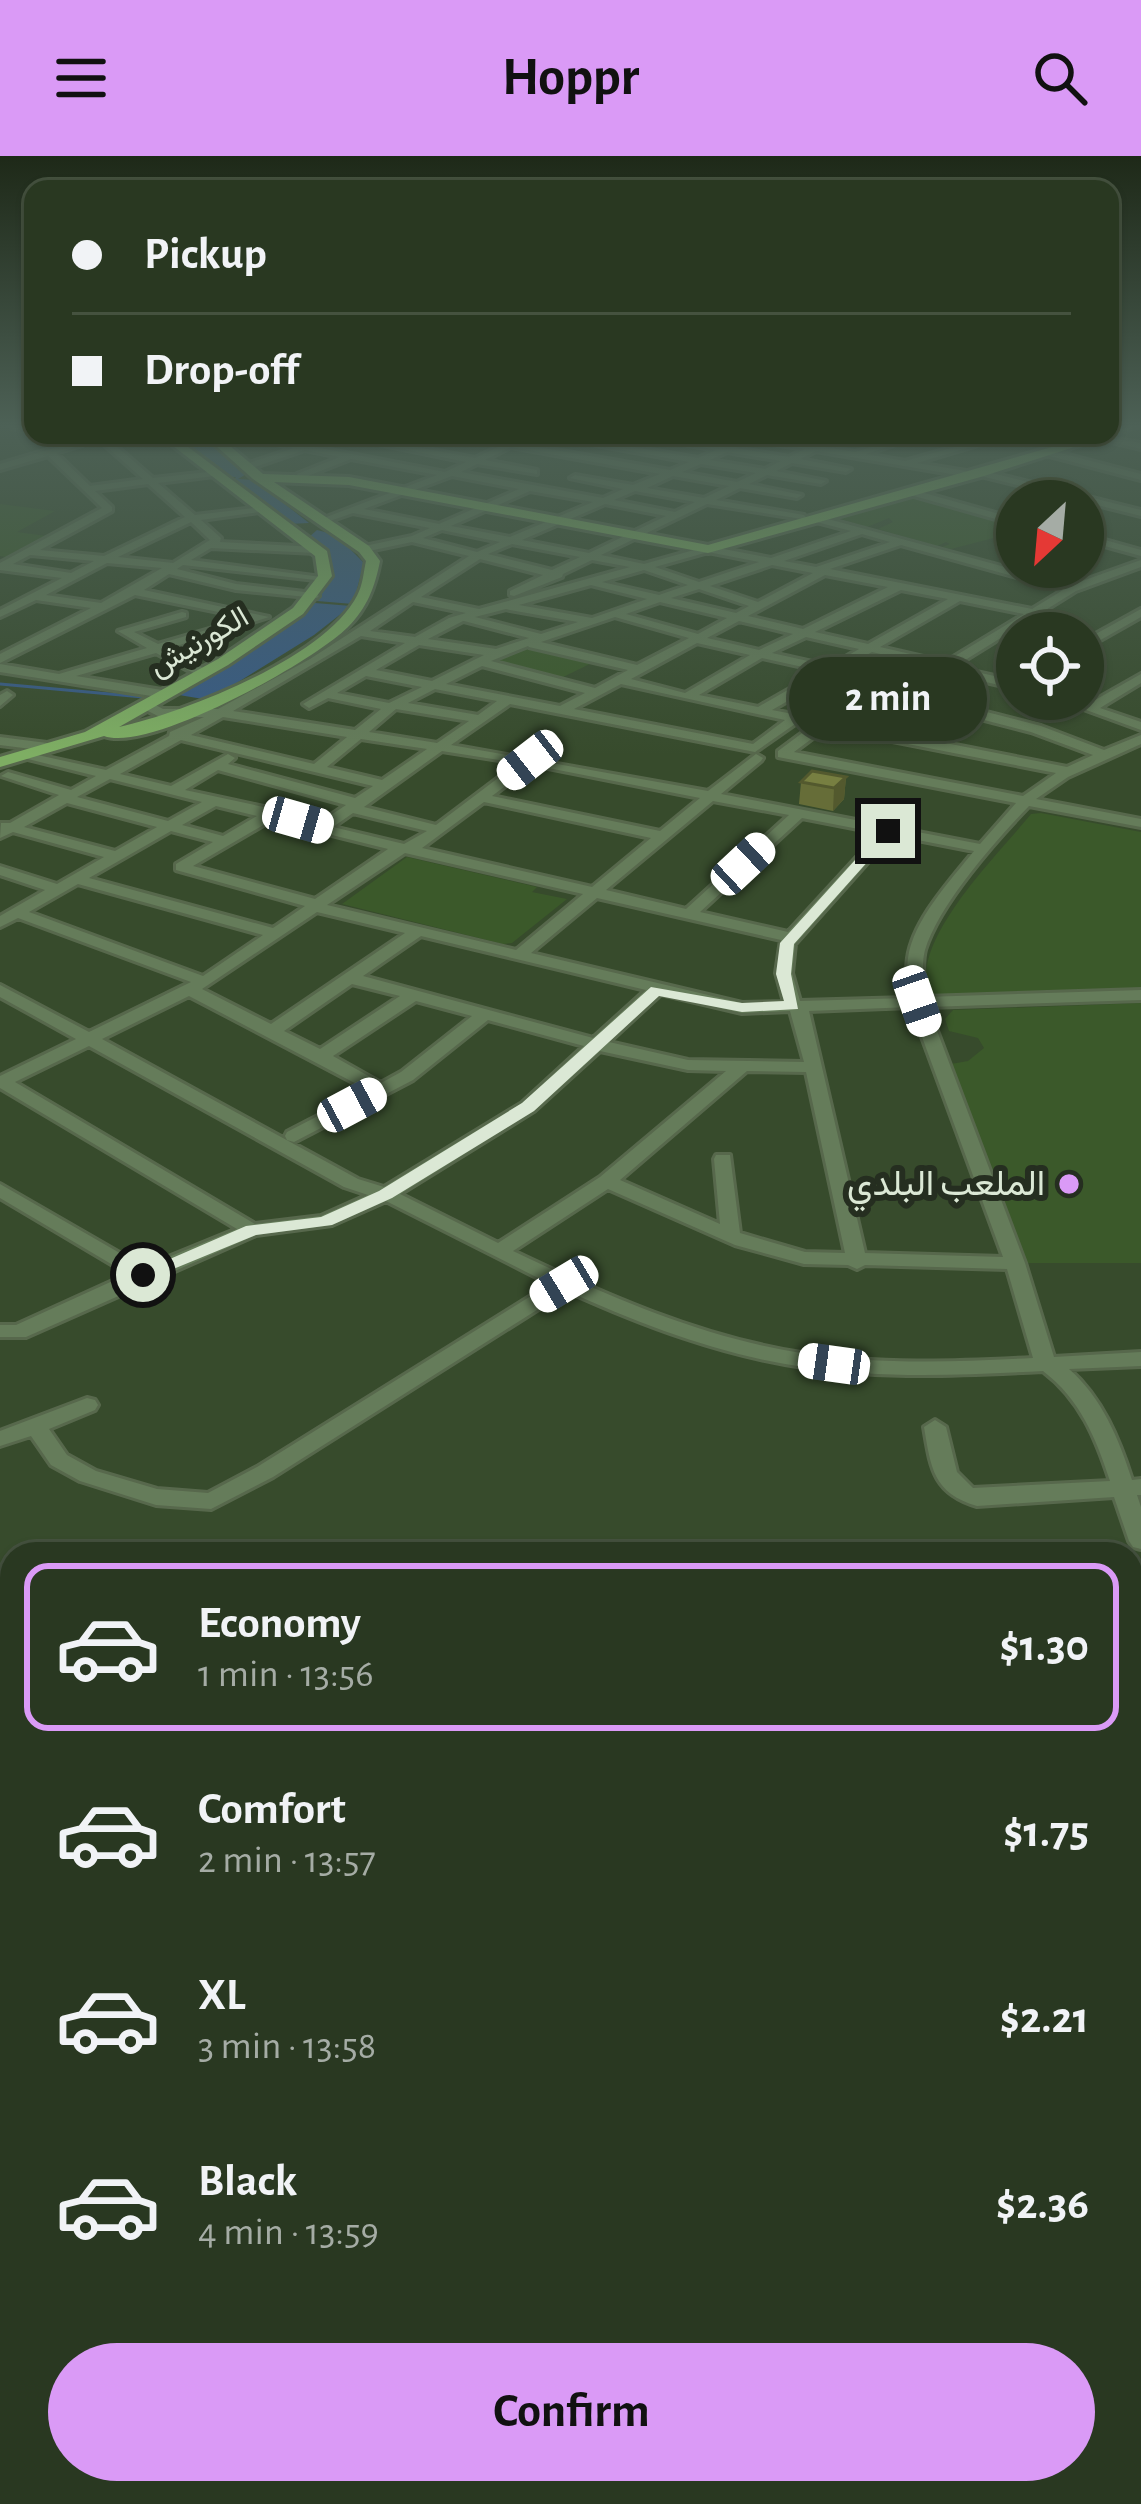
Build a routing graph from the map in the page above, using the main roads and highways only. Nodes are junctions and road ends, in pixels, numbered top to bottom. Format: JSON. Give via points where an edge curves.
{"nodes":[{"id":1,"x":300,"y":536,"type":"edge"},
{"id":2,"x":345,"y":536,"type":"edge"},
{"id":3,"x":641,"y":536,"type":"edge"},
{"id":4,"x":752,"y":536,"type":"edge"},
{"id":5,"x":91,"y":736,"type":"junction"},
{"id":6,"x":3,"y":773,"type":"edge"}],
"edges":[{"from":1,"to":5,"type":"main road","name":"الكورنيش","via":[[327,566],[313,596],[244,650]]},
{"from":2,"to":5,"type":"main road","via":[[374,561],[366,602],[348,620],[190,714]]},
{"from":3,"to":4,"type":"main road","via":[[708,549]]},
{"from":5,"to":6,"type":"main road"}]}
